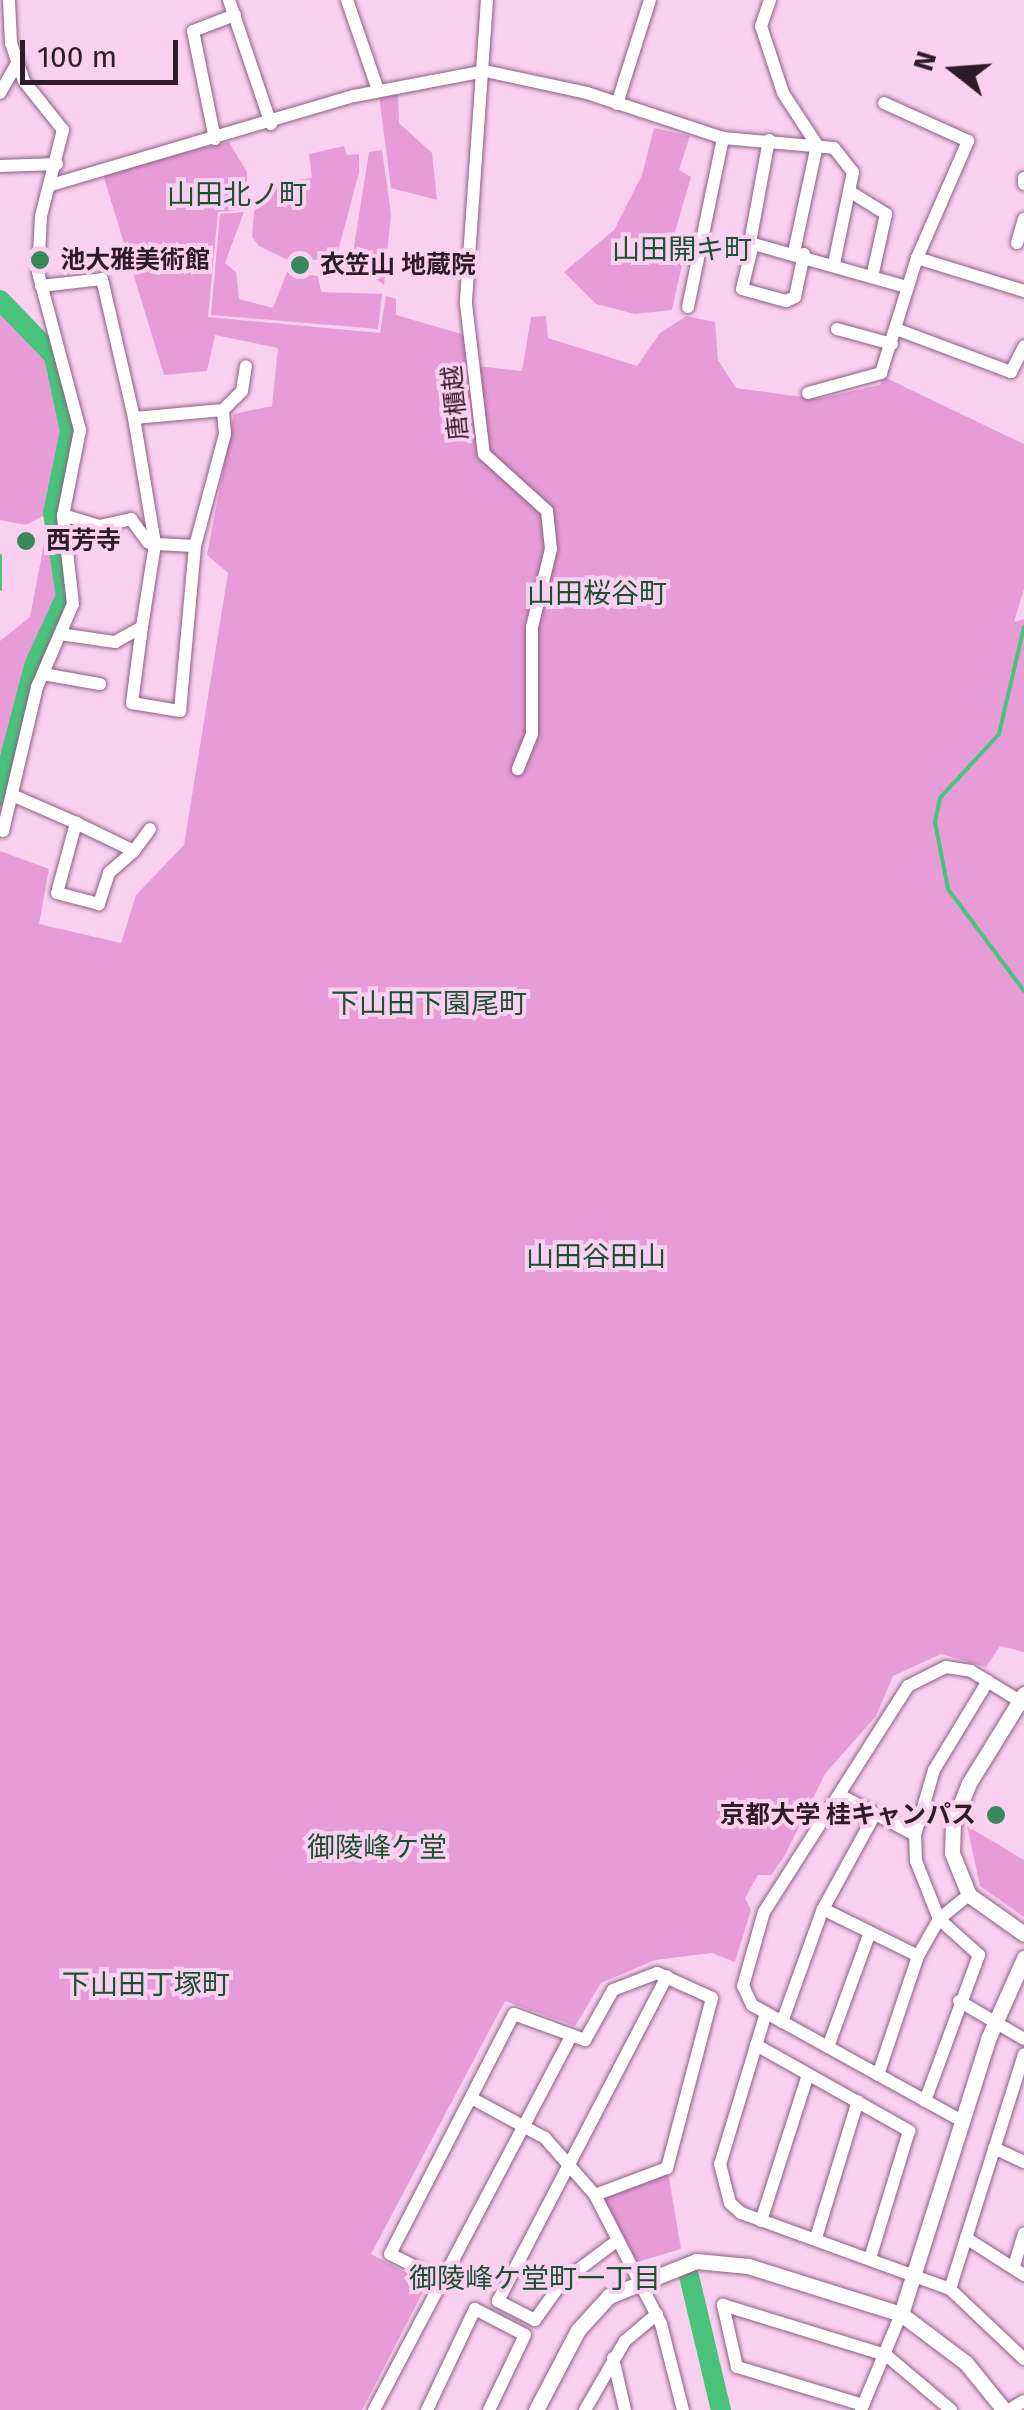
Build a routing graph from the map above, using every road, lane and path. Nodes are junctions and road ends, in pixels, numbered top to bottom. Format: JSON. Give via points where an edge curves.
{"nodes":[{"id":1,"x":10,"y":0,"type":"edge"},
{"id":2,"x":229,"y":0,"type":"edge"},
{"id":3,"x":347,"y":0,"type":"edge"},
{"id":4,"x":486,"y":0,"type":"edge"},
{"id":5,"x":650,"y":0,"type":"edge"},
{"id":6,"x":770,"y":0,"type":"edge"},
{"id":7,"x":235,"y":15,"type":"junction"},
{"id":8,"x":17,"y":63,"type":"junction"},
{"id":9,"x":479,"y":73,"type":"junction"},
{"id":10,"x":378,"y":90,"type":"junction"},
{"id":11,"x":0,"y":93,"type":"edge"},
{"id":12,"x":884,"y":103,"type":"dead end"},
{"id":13,"x":617,"y":104,"type":"junction"},
{"id":14,"x":271,"y":124,"type":"junction"},
{"id":15,"x":722,"y":138,"type":"junction"},
{"id":16,"x":214,"y":140,"type":"junction"},
{"id":17,"x":769,"y":140,"type":"junction"},
{"id":18,"x":817,"y":145,"type":"junction"},
{"id":19,"x":56,"y":164,"type":"junction"},
{"id":20,"x":0,"y":166,"type":"edge"},
{"id":21,"x":50,"y":185,"type":"junction"},
{"id":22,"x":849,"y":191,"type":"junction"},
{"id":23,"x":1024,"y":220,"type":"edge"},
{"id":24,"x":1017,"y":243,"type":"dead end"},
{"id":25,"x":753,"y":244,"type":"junction"},
{"id":26,"x":799,"y":253,"type":"junction"},
{"id":27,"x":917,"y":258,"type":"junction"},
{"id":28,"x":834,"y":264,"type":"junction"},
{"id":29,"x":872,"y":278,"type":"junction"},
{"id":30,"x":41,"y":286,"type":"junction"},
{"id":31,"x":906,"y":287,"type":"junction"},
{"id":32,"x":1024,"y":292,"type":"edge"},
{"id":33,"x":688,"y":307,"type":"dead end"},
{"id":34,"x":836,"y":329,"type":"dead end"},
{"id":35,"x":896,"y":330,"type":"junction"},
{"id":36,"x":892,"y":344,"type":"junction"},
{"id":37,"x":1024,"y":346,"type":"edge"},
{"id":38,"x":246,"y":366,"type":"dead end"},
{"id":39,"x":808,"y":393,"type":"dead end"},
{"id":40,"x":223,"y":410,"type":"junction"},
{"id":41,"x":134,"y":418,"type":"junction"},
{"id":42,"x":63,"y":515,"type":"junction"},
{"id":43,"x":156,"y":544,"type":"junction"},
{"id":44,"x":195,"y":546,"type":"junction"},
{"id":45,"x":142,"y":627,"type":"junction"},
{"id":46,"x":60,"y":634,"type":"junction"},
{"id":47,"x":42,"y":674,"type":"junction"},
{"id":48,"x":100,"y":684,"type":"dead end"},
{"id":49,"x":518,"y":769,"type":"dead end"},
{"id":50,"x":12,"y":795,"type":"junction"},
{"id":51,"x":3,"y":811,"type":"edge"},
{"id":52,"x":76,"y":823,"type":"junction"},
{"id":53,"x":150,"y":829,"type":"dead end"},
{"id":54,"x":3,"y":831,"type":"dead end"},
{"id":55,"x":134,"y":852,"type":"junction"},
{"id":56,"x":988,"y":1681,"type":"junction"},
{"id":57,"x":1021,"y":1697,"type":"edge"},
{"id":58,"x":840,"y":1794,"type":"junction"},
{"id":59,"x":874,"y":1816,"type":"junction"},
{"id":60,"x":915,"y":1836,"type":"junction"},
{"id":61,"x":968,"y":1895,"type":"junction"},
{"id":62,"x":823,"y":1909,"type":"junction"},
{"id":63,"x":939,"y":1919,"type":"junction"},
{"id":64,"x":870,"y":1932,"type":"junction"},
{"id":65,"x":1024,"y":1934,"type":"edge"},
{"id":66,"x":918,"y":1956,"type":"junction"},
{"id":67,"x":1024,"y":1958,"type":"edge"},
{"id":68,"x":666,"y":1976,"type":"junction"},
{"id":69,"x":959,"y":2001,"type":"junction"},
{"id":70,"x":766,"y":2013,"type":"junction"},
{"id":71,"x":782,"y":2022,"type":"junction"},
{"id":72,"x":994,"y":2022,"type":"junction"},
{"id":73,"x":571,"y":2036,"type":"junction"},
{"id":74,"x":1024,"y":2039,"type":"edge"},
{"id":75,"x":756,"y":2045,"type":"junction"},
{"id":76,"x":828,"y":2047,"type":"junction"},
{"id":77,"x":1024,"y":2054,"type":"edge"},
{"id":78,"x":808,"y":2075,"type":"junction"},
{"id":79,"x":878,"y":2075,"type":"junction"},
{"id":80,"x":473,"y":2099,"type":"junction"},
{"id":81,"x":858,"y":2101,"type":"junction"},
{"id":82,"x":925,"y":2101,"type":"junction"},
{"id":83,"x":962,"y":2121,"type":"junction"},
{"id":84,"x":524,"y":2126,"type":"junction"},
{"id":85,"x":994,"y":2148,"type":"junction"},
{"id":86,"x":571,"y":2161,"type":"junction"},
{"id":87,"x":1024,"y":2162,"type":"edge"},
{"id":88,"x":595,"y":2195,"type":"junction"},
{"id":89,"x":761,"y":2221,"type":"junction"},
{"id":90,"x":1024,"y":2234,"type":"edge"},
{"id":91,"x":816,"y":2238,"type":"junction"},
{"id":92,"x":966,"y":2238,"type":"junction"},
{"id":93,"x":618,"y":2240,"type":"junction"},
{"id":94,"x":871,"y":2255,"type":"junction"},
{"id":95,"x":1019,"y":2271,"type":"edge"},
{"id":96,"x":913,"y":2272,"type":"junction"},
{"id":97,"x":640,"y":2279,"type":"junction"},
{"id":98,"x":442,"y":2280,"type":"junction"},
{"id":99,"x":950,"y":2289,"type":"junction"},
{"id":100,"x":657,"y":2314,"type":"junction"},
{"id":101,"x":902,"y":2314,"type":"junction"},
{"id":102,"x":886,"y":2356,"type":"junction"},
{"id":103,"x":614,"y":2358,"type":"junction"},
{"id":104,"x":1024,"y":2359,"type":"edge"},
{"id":105,"x":938,"y":2395,"type":"junction"},
{"id":106,"x":1024,"y":2401,"type":"edge"},
{"id":107,"x":862,"y":2408,"type":"edge"},
{"id":108,"x":374,"y":2410,"type":"edge"},
{"id":109,"x":427,"y":2410,"type":"edge"},
{"id":110,"x":489,"y":2410,"type":"edge"},
{"id":111,"x":536,"y":2410,"type":"edge"},
{"id":112,"x":585,"y":2410,"type":"edge"},
{"id":113,"x":625,"y":2410,"type":"edge"},
{"id":114,"x":683,"y":2410,"type":"edge"},
{"id":115,"x":929,"y":2410,"type":"edge"},
{"id":116,"x":952,"y":2410,"type":"edge"},
{"id":117,"x":1006,"y":2410,"type":"edge"}],
"edges":[{"from":1,"to":8,"type":"street"},
{"from":2,"to":7,"type":"street"},
{"from":3,"to":10,"type":"street"},
{"from":4,"to":9,"type":"street","name":"唐櫃越"},
{"from":5,"to":13,"type":"street"},
{"from":6,"to":18,"type":"street","via":[[761,26],[783,94]]},
{"from":7,"to":14,"type":"street"},
{"from":7,"to":16,"type":"street","via":[[193,31]]},
{"from":8,"to":11,"type":"street"},
{"from":8,"to":19,"type":"street","via":[[63,130]]},
{"from":9,"to":10,"type":"street"},
{"from":9,"to":13,"type":"street","via":[[536,79]]},
{"from":9,"to":49,"type":"street","name":"唐櫃越","via":[[466,304],[484,454],[546,511],[551,549],[532,627],[532,734]]},
{"from":10,"to":14,"type":"street"},
{"from":12,"to":27,"type":"street","via":[[968,141]]},
{"from":13,"to":15,"type":"street"},
{"from":14,"to":16,"type":"street"},
{"from":15,"to":17,"type":"street"},
{"from":15,"to":33,"type":"street"},
{"from":16,"to":21,"type":"street"},
{"from":17,"to":18,"type":"street"},
{"from":17,"to":25,"type":"street"},
{"from":18,"to":22,"type":"street","via":[[851,162]]},
{"from":18,"to":26,"type":"street"},
{"from":19,"to":20,"type":"street"},
{"from":19,"to":21,"type":"street"},
{"from":21,"to":30,"type":"street","via":[[38,248]]},
{"from":22,"to":28,"type":"street"},
{"from":22,"to":29,"type":"street","via":[[886,214]]},
{"from":23,"to":24,"type":"street"},
{"from":25,"to":26,"type":"street"},
{"from":25,"to":26,"type":"street","via":[[742,289],[786,302],[794,297]]},
{"from":26,"to":28,"type":"street"},
{"from":27,"to":31,"type":"street"},
{"from":27,"to":32,"type":"street"},
{"from":28,"to":29,"type":"street"},
{"from":29,"to":31,"type":"street"},
{"from":30,"to":41,"type":"street","via":[[102,278]]},
{"from":30,"to":42,"type":"street","via":[[80,414]]},
{"from":31,"to":35,"type":"street"},
{"from":34,"to":36,"type":"street"},
{"from":35,"to":36,"type":"street"},
{"from":35,"to":37,"type":"street","via":[[1011,372]]},
{"from":36,"to":39,"type":"street","via":[[872,381]]},
{"from":38,"to":40,"type":"street","via":[[242,392]]},
{"from":40,"to":41,"type":"street"},
{"from":40,"to":44,"type":"street","via":[[224,434]]},
{"from":41,"to":43,"type":"street"},
{"from":42,"to":43,"type":"street","via":[[99,526],[130,519]]},
{"from":42,"to":46,"type":"street","via":[[75,590]]},
{"from":43,"to":44,"type":"street"},
{"from":43,"to":45,"type":"street"},
{"from":44,"to":45,"type":"street","via":[[180,711],[132,703]]},
{"from":45,"to":46,"type":"street","via":[[115,642]]},
{"from":46,"to":47,"type":"street"},
{"from":47,"to":48,"type":"street"},
{"from":47,"to":50,"type":"street"},
{"from":50,"to":51,"type":"street"},
{"from":50,"to":52,"type":"street"},
{"from":51,"to":54,"type":"street"},
{"from":52,"to":55,"type":"street"},
{"from":52,"to":55,"type":"street","via":[[58,893],[99,904],[109,874]]},
{"from":53,"to":55,"type":"street"},
{"from":56,"to":57,"type":"street"},
{"from":56,"to":58,"type":"street","via":[[946,1667],[924,1673]]},
{"from":56,"to":60,"type":"street","via":[[934,1770]]},
{"from":57,"to":61,"type":"street","via":[[953,1822],[952,1854]]},
{"from":58,"to":59,"type":"street"},
{"from":58,"to":70,"type":"street","via":[[764,1912],[743,1986]]},
{"from":59,"to":60,"type":"street"},
{"from":59,"to":62,"type":"street"},
{"from":60,"to":63,"type":"street","via":[[916,1861]]},
{"from":61,"to":63,"type":"street"},
{"from":61,"to":65,"type":"street"},
{"from":62,"to":64,"type":"street"},
{"from":62,"to":71,"type":"street"},
{"from":63,"to":66,"type":"street"},
{"from":63,"to":69,"type":"street","via":[[979,1955]]},
{"from":64,"to":66,"type":"street"},
{"from":64,"to":76,"type":"street"},
{"from":66,"to":79,"type":"street"},
{"from":67,"to":72,"type":"street"},
{"from":68,"to":73,"type":"street","via":[[613,1990],[585,2040]]},
{"from":68,"to":86,"type":"street"},
{"from":68,"to":88,"type":"street","via":[[712,1998],[667,2168]]},
{"from":69,"to":72,"type":"street"},
{"from":69,"to":82,"type":"street"},
{"from":70,"to":71,"type":"street"},
{"from":70,"to":75,"type":"street"},
{"from":71,"to":76,"type":"street"},
{"from":72,"to":74,"type":"street"},
{"from":72,"to":83,"type":"street"},
{"from":73,"to":80,"type":"street","via":[[514,2014]]},
{"from":73,"to":84,"type":"street"},
{"from":75,"to":78,"type":"street"},
{"from":75,"to":89,"type":"street","via":[[718,2174],[730,2202]]},
{"from":76,"to":79,"type":"street"},
{"from":77,"to":85,"type":"street"},
{"from":78,"to":81,"type":"street"},
{"from":78,"to":89,"type":"street"},
{"from":79,"to":82,"type":"street"},
{"from":80,"to":84,"type":"street"},
{"from":80,"to":98,"type":"street","via":[[390,2254]]},
{"from":81,"to":91,"type":"street"},
{"from":81,"to":94,"type":"street","via":[[909,2130]]},
{"from":82,"to":83,"type":"street"},
{"from":83,"to":96,"type":"street"},
{"from":84,"to":86,"type":"street"},
{"from":84,"to":98,"type":"street"},
{"from":85,"to":87,"type":"street"},
{"from":85,"to":92,"type":"street"},
{"from":86,"to":88,"type":"street"},
{"from":86,"to":93,"type":"street","via":[[498,2301],[535,2320],[562,2282]]},
{"from":88,"to":93,"type":"street"},
{"from":89,"to":91,"type":"street"},
{"from":90,"to":95,"type":"street"},
{"from":91,"to":94,"type":"street"},
{"from":92,"to":95,"type":"street"},
{"from":92,"to":99,"type":"street"},
{"from":93,"to":97,"type":"street"},
{"from":94,"to":96,"type":"street"},
{"from":96,"to":99,"type":"street"},
{"from":96,"to":101,"type":"street"},
{"from":97,"to":100,"type":"street"},
{"from":97,"to":101,"type":"street","via":[[690,2262],[722,2262]]},
{"from":97,"to":111,"type":"street","via":[[588,2317]]},
{"from":98,"to":108,"type":"street"},
{"from":99,"to":104,"type":"street"},
{"from":100,"to":103,"type":"street"},
{"from":100,"to":114,"type":"street"},
{"from":101,"to":102,"type":"street"},
{"from":101,"to":117,"type":"street","via":[[966,2363]]},
{"from":102,"to":105,"type":"street"},
{"from":102,"to":107,"type":"street"},
{"from":102,"to":107,"type":"street","via":[[723,2305],[737,2368]]},
{"from":103,"to":112,"type":"street"},
{"from":103,"to":113,"type":"street"},
{"from":105,"to":115,"type":"street"},
{"from":105,"to":116,"type":"street"},
{"from":106,"to":117,"type":"street"},
{"from":109,"to":110,"type":"street","via":[[475,2309],[525,2335]]}]}
